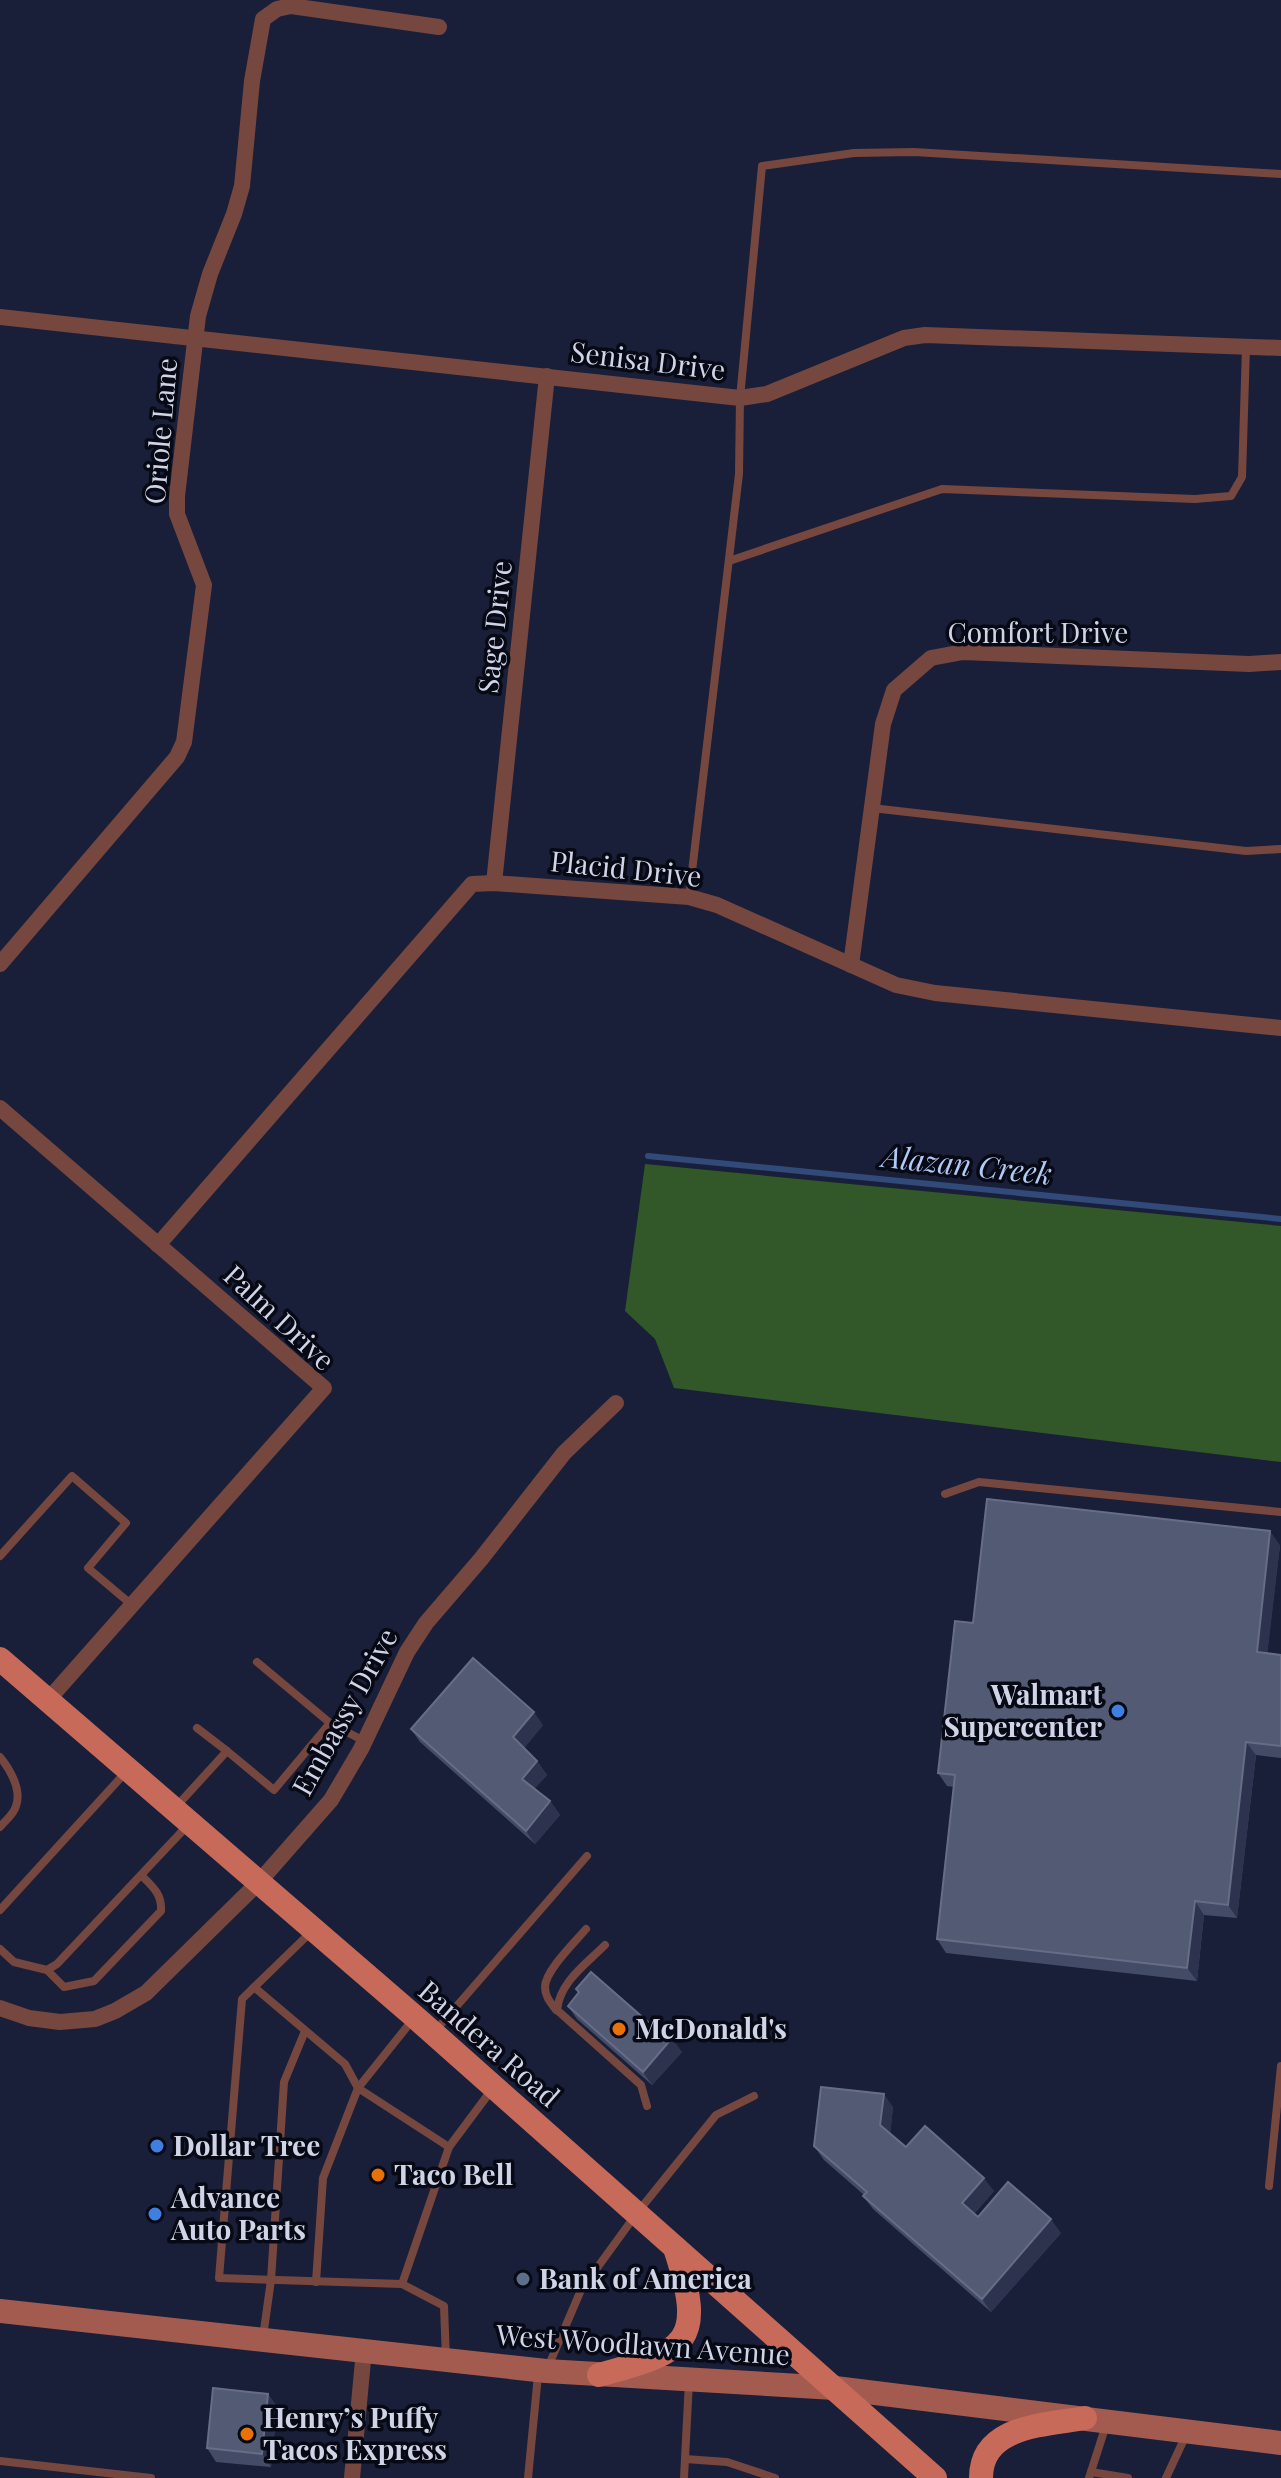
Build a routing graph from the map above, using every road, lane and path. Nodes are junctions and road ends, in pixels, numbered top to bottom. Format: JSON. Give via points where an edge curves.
{"nodes":[{"id":1,"x":439,"y":27,"type":"dead end"},
{"id":2,"x":1281,"y":174,"type":"edge"},
{"id":3,"x":0,"y":317,"type":"edge"},
{"id":4,"x":196,"y":339,"type":"junction"},
{"id":5,"x":1246,"y":347,"type":"junction"},
{"id":6,"x":1281,"y":348,"type":"edge"},
{"id":7,"x":547,"y":376,"type":"junction"},
{"id":8,"x":740,"y":398,"type":"junction"},
{"id":9,"x":729,"y":561,"type":"junction"},
{"id":10,"x":1281,"y":662,"type":"edge"},
{"id":11,"x":872,"y":808,"type":"junction"},
{"id":12,"x":1281,"y":849,"type":"edge"},
{"id":13,"x":494,"y":883,"type":"junction"},
{"id":14,"x":689,"y":897,"type":"junction"},
{"id":15,"x":0,"y":964,"type":"edge"},
{"id":16,"x":851,"y":965,"type":"junction"},
{"id":17,"x":1281,"y":1028,"type":"edge"},
{"id":18,"x":0,"y":1108,"type":"edge"},
{"id":19,"x":158,"y":1245,"type":"junction"},
{"id":20,"x":616,"y":1403,"type":"dead end"},
{"id":21,"x":945,"y":1494,"type":"dead end"},
{"id":22,"x":1281,"y":1512,"type":"edge"},
{"id":23,"x":0,"y":1556,"type":"edge"},
{"id":24,"x":132,"y":1606,"type":"junction"},
{"id":25,"x":0,"y":1659,"type":"edge"},
{"id":26,"x":257,"y":1662,"type":"dead end"},
{"id":27,"x":48,"y":1700,"type":"junction"},
{"id":28,"x":330,"y":1723,"type":"junction"},
{"id":29,"x":197,"y":1728,"type":"dead end"},
{"id":30,"x":364,"y":1741,"type":"junction"},
{"id":31,"x":227,"y":1751,"type":"junction"},
{"id":32,"x":0,"y":1757,"type":"edge"},
{"id":33,"x":129,"y":1770,"type":"junction"},
{"id":34,"x":182,"y":1816,"type":"junction"},
{"id":35,"x":0,"y":1827,"type":"edge"},
{"id":36,"x":587,"y":1856,"type":"dead end"},
{"id":37,"x":141,"y":1875,"type":"junction"},
{"id":38,"x":259,"y":1882,"type":"junction"},
{"id":39,"x":0,"y":1910,"type":"edge"},
{"id":40,"x":313,"y":1929,"type":"junction"},
{"id":41,"x":586,"y":1929,"type":"dead end"},
{"id":42,"x":605,"y":1945,"type":"dead end"},
{"id":43,"x":0,"y":1949,"type":"edge"},
{"id":44,"x":47,"y":1970,"type":"junction"},
{"id":45,"x":254,"y":1987,"type":"junction"},
{"id":46,"x":0,"y":2008,"type":"edge"},
{"id":47,"x":557,"y":2010,"type":"junction"},
{"id":48,"x":415,"y":2017,"type":"junction"},
{"id":49,"x":305,"y":2031,"type":"junction"},
{"id":50,"x":433,"y":2034,"type":"junction"},
{"id":51,"x":1281,"y":2066,"type":"edge"},
{"id":52,"x":494,"y":2087,"type":"junction"},
{"id":53,"x":358,"y":2088,"type":"junction"},
{"id":54,"x":754,"y":2096,"type":"dead end"},
{"id":55,"x":647,"y":2106,"type":"dead end"},
{"id":56,"x":449,"y":2147,"type":"junction"},
{"id":57,"x":1269,"y":2186,"type":"dead end"},
{"id":58,"x":637,"y":2213,"type":"junction"},
{"id":59,"x":674,"y":2246,"type":"junction"},
{"id":60,"x":271,"y":2280,"type":"junction"},
{"id":61,"x":316,"y":2282,"type":"junction"},
{"id":62,"x":402,"y":2284,"type":"junction"},
{"id":63,"x":0,"y":2311,"type":"edge"},
{"id":64,"x":262,"y":2339,"type":"junction"},
{"id":65,"x":364,"y":2350,"type":"junction"},
{"id":66,"x":446,"y":2359,"type":"junction"},
{"id":67,"x":542,"y":2371,"type":"junction"},
{"id":68,"x":599,"y":2375,"type":"junction"},
{"id":69,"x":689,"y":2380,"type":"junction"},
{"id":70,"x":835,"y":2388,"type":"junction"},
{"id":71,"x":1096,"y":2419,"type":"junction"},
{"id":72,"x":1188,"y":2431,"type":"junction"},
{"id":73,"x":1281,"y":2443,"type":"edge"},
{"id":74,"x":685,"y":2459,"type":"junction"},
{"id":75,"x":0,"y":2461,"type":"edge"},
{"id":76,"x":1090,"y":2475,"type":"edge"},
{"id":77,"x":151,"y":2478,"type":"edge"},
{"id":78,"x":352,"y":2478,"type":"edge"},
{"id":79,"x":528,"y":2478,"type":"edge"},
{"id":80,"x":684,"y":2478,"type":"edge"},
{"id":81,"x":775,"y":2478,"type":"edge"},
{"id":82,"x":935,"y":2478,"type":"edge"},
{"id":83,"x":981,"y":2478,"type":"edge"},
{"id":84,"x":1128,"y":2478,"type":"edge"},
{"id":85,"x":1166,"y":2478,"type":"edge"}],
"edges":[{"from":1,"to":4,"type":"street","name":"Oriole Lane","via":[[291,6],[263,19],[242,186],[203,295]]},
{"from":2,"to":8,"type":"lane","via":[[914,152],[854,153],[762,166]]},
{"from":3,"to":4,"type":"street","name":"Senisa Drive"},
{"from":4,"to":7,"type":"street","name":"Senisa Drive"},
{"from":4,"to":15,"type":"street","name":"Oriole Lane","via":[[177,514],[204,585],[184,742],[177,757]]},
{"from":5,"to":6,"type":"street","name":"Senisa Drive"},
{"from":5,"to":8,"type":"street","name":"Senisa Drive","via":[[925,335],[904,338],[767,394]]},
{"from":5,"to":9,"type":"lane","via":[[1242,477],[1231,496],[942,489]]},
{"from":7,"to":8,"type":"street","name":"Senisa Drive"},
{"from":7,"to":13,"type":"street","name":"Sage Drive"},
{"from":8,"to":9,"type":"lane","via":[[739,474]]},
{"from":9,"to":14,"type":"lane"},
{"from":10,"to":11,"type":"street","name":"Comfort Drive","via":[[963,652],[931,658],[894,690],[883,724]]},
{"from":11,"to":12,"type":"lane","via":[[1246,851]]},
{"from":11,"to":16,"type":"street","name":"Comfort Drive"},
{"from":13,"to":14,"type":"street","name":"Placid Drive"},
{"from":13,"to":19,"type":"street","name":"Placid Drive","via":[[472,884],[465,890]]},
{"from":14,"to":16,"type":"street","name":"Placid Drive"},
{"from":16,"to":17,"type":"street","name":"Placid Drive","via":[[896,985],[935,993]]},
{"from":18,"to":19,"type":"street","name":"Palm Drive"},
{"from":19,"to":24,"type":"street","name":"Palm Drive","via":[[324,1388]]},
{"from":20,"to":30,"type":"street","name":"Embassy Drive","via":[[564,1453],[426,1623]]},
{"from":21,"to":22,"type":"lane","via":[[979,1482]]},
{"from":23,"to":24,"type":"lane","via":[[72,1476],[126,1523],[88,1568]]},
{"from":24,"to":27,"type":"street","name":"Palm Drive"},
{"from":25,"to":27,"type":"main road","name":"Bandera Road"},
{"from":26,"to":28,"type":"lane"},
{"from":27,"to":33,"type":"main road","name":"Bandera Road"},
{"from":28,"to":30,"type":"lane"},
{"from":28,"to":31,"type":"lane","via":[[274,1790]]},
{"from":29,"to":31,"type":"lane"},
{"from":30,"to":38,"type":"street","name":"Embassy Drive","via":[[331,1800]]},
{"from":31,"to":34,"type":"lane"},
{"from":32,"to":35,"type":"lane","via":[[18,1795],[16,1808]]},
{"from":33,"to":34,"type":"main road","name":"Bandera Road"},
{"from":33,"to":39,"type":"lane"},
{"from":34,"to":37,"type":"lane"},
{"from":34,"to":38,"type":"main road","name":"Bandera Road"},
{"from":36,"to":50,"type":"lane"},
{"from":37,"to":44,"type":"lane"},
{"from":37,"to":44,"type":"lane","via":[[157,1891],[161,1911],[113,1964],[94,1981],[76,1986],[64,1987]]},
{"from":38,"to":40,"type":"main road","name":"Bandera Road"},
{"from":38,"to":46,"type":"street","name":"Embassy Drive","via":[[146,1993],[115,2011],[60,2022]]},
{"from":40,"to":45,"type":"lane"},
{"from":40,"to":48,"type":"main road","name":"Bandera Road"},
{"from":41,"to":47,"type":"lane","via":[[547,1976],[544,1989]]},
{"from":42,"to":47,"type":"lane","via":[[564,1986]]},
{"from":43,"to":44,"type":"lane","via":[[14,1962]]},
{"from":45,"to":49,"type":"lane"},
{"from":45,"to":60,"type":"lane","via":[[242,1999],[219,2278]]},
{"from":47,"to":55,"type":"lane","via":[[641,2085]]},
{"from":48,"to":50,"type":"main road","name":"Bandera Road"},
{"from":48,"to":53,"type":"lane"},
{"from":49,"to":53,"type":"lane","via":[[345,2064]]},
{"from":49,"to":60,"type":"lane","via":[[284,2082]]},
{"from":50,"to":52,"type":"main road","name":"Bandera Road"},
{"from":51,"to":57,"type":"lane"},
{"from":52,"to":56,"type":"lane"},
{"from":52,"to":58,"type":"main road","name":"Bandera Road"},
{"from":53,"to":56,"type":"lane"},
{"from":53,"to":61,"type":"lane","via":[[323,2178]]},
{"from":54,"to":58,"type":"lane","via":[[716,2115]]},
{"from":56,"to":62,"type":"lane"},
{"from":58,"to":59,"type":"main road","name":"Bandera Road"},
{"from":58,"to":67,"type":"lane","via":[[581,2290]]},
{"from":59,"to":68,"type":"main road","via":[[689,2304],[689,2325],[680,2341],[664,2355]]},
{"from":59,"to":70,"type":"main road","name":"Bandera Road"},
{"from":60,"to":61,"type":"lane"},
{"from":60,"to":64,"type":"lane"},
{"from":61,"to":62,"type":"lane"},
{"from":62,"to":66,"type":"lane","via":[[444,2306]]},
{"from":63,"to":64,"type":"street","name":"West Woodlawn Avenue"},
{"from":64,"to":65,"type":"street","name":"West Woodlawn Avenue"},
{"from":65,"to":66,"type":"street","name":"West Woodlawn Avenue"},
{"from":65,"to":78,"type":"street"},
{"from":66,"to":67,"type":"street","name":"West Woodlawn Avenue"},
{"from":67,"to":68,"type":"street","name":"West Woodlawn Avenue"},
{"from":67,"to":79,"type":"lane"},
{"from":68,"to":69,"type":"street","name":"West Woodlawn Avenue"},
{"from":69,"to":70,"type":"street","name":"West Woodlawn Avenue"},
{"from":69,"to":74,"type":"lane"},
{"from":70,"to":71,"type":"street","name":"West Woodlawn Avenue"},
{"from":70,"to":82,"type":"main road","name":"Bandera Road"},
{"from":71,"to":72,"type":"street","name":"West Woodlawn Avenue"},
{"from":71,"to":76,"type":"lane"},
{"from":71,"to":83,"type":"main road","via":[[1003,2436],[984,2459]]},
{"from":72,"to":73,"type":"street","name":"West Woodlawn Avenue"},
{"from":72,"to":85,"type":"lane"},
{"from":74,"to":80,"type":"lane"},
{"from":74,"to":81,"type":"lane","via":[[727,2462]]},
{"from":75,"to":77,"type":"lane"},
{"from":76,"to":84,"type":"lane"}]}
